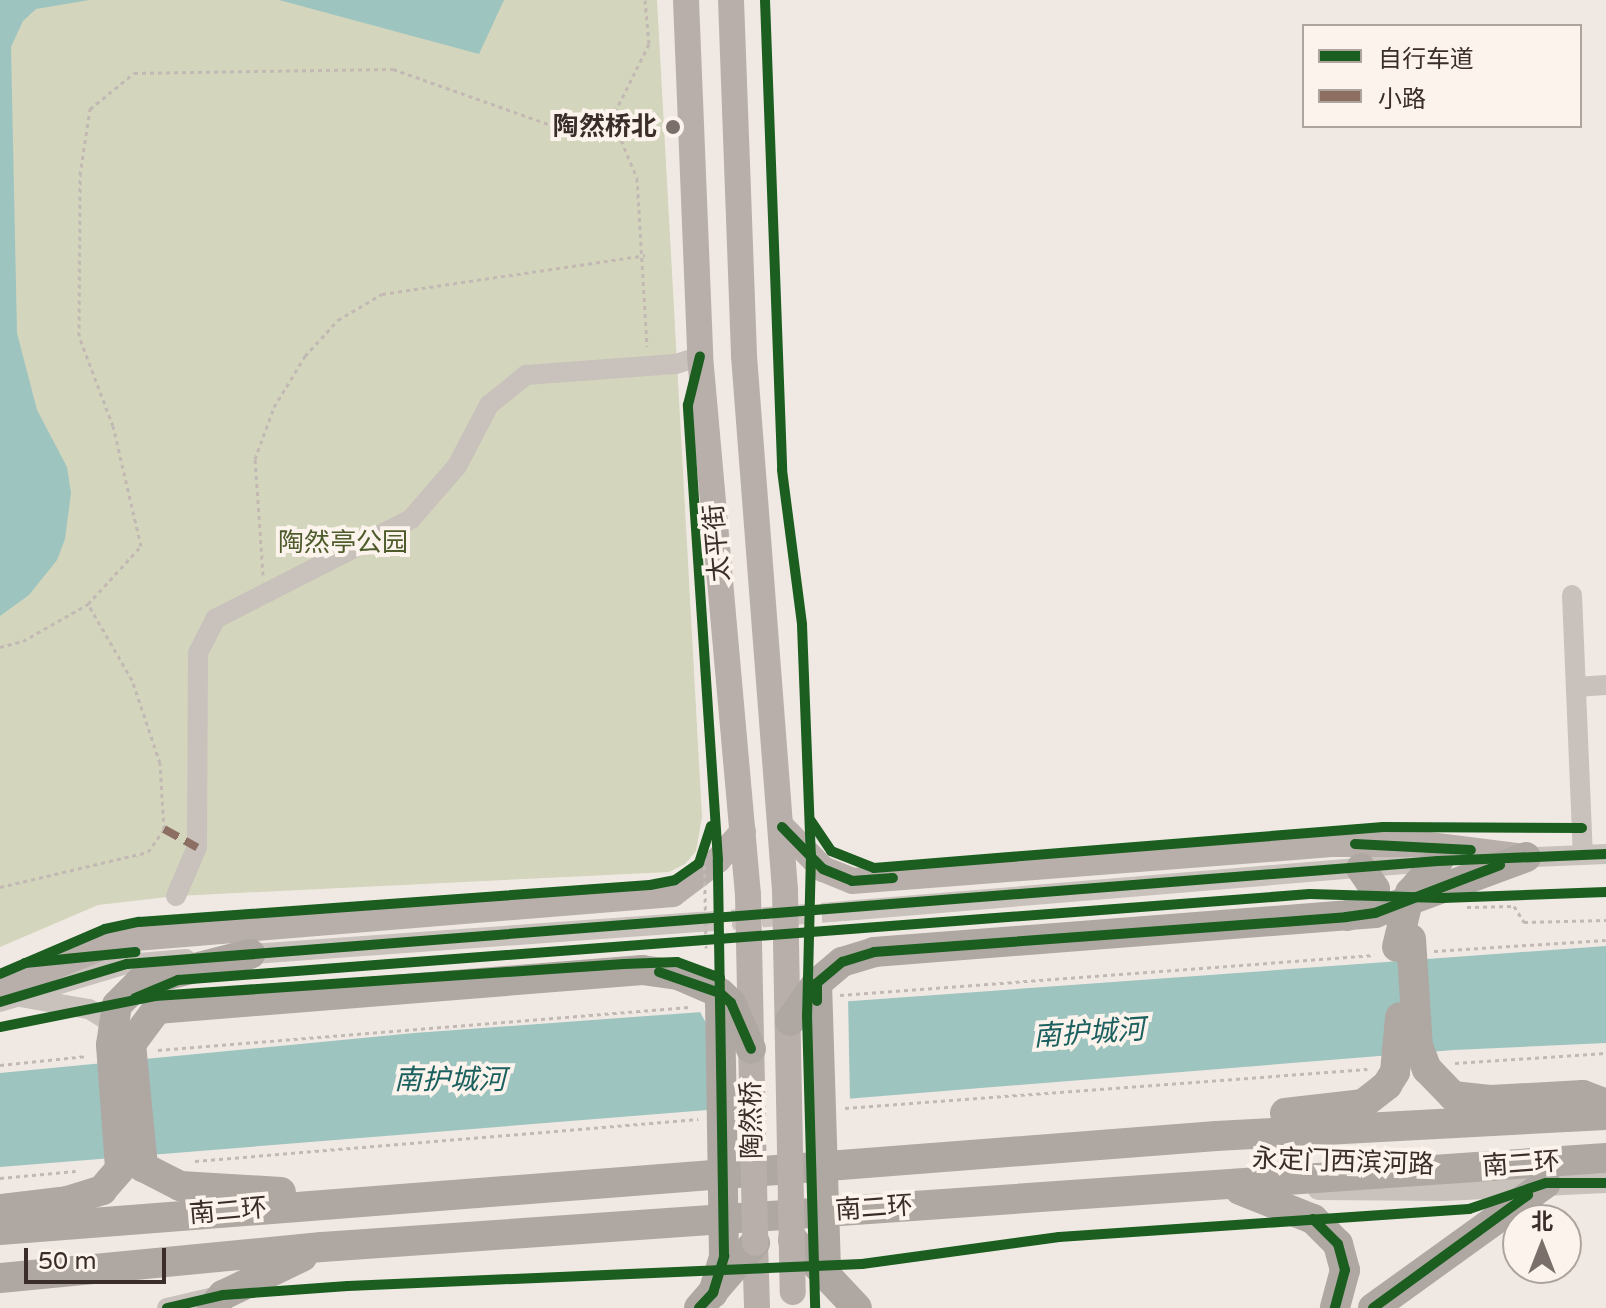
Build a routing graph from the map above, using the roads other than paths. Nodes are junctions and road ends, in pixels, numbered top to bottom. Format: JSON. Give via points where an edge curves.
{"nodes":[{"id":1,"x":686,"y":0,"type":"edge"},
{"id":2,"x":731,"y":0,"type":"edge"},
{"id":3,"x":700,"y":356,"type":"junction"},
{"id":4,"x":1572,"y":595,"type":"dead end"},
{"id":5,"x":1606,"y":685,"type":"edge"},
{"id":6,"x":1576,"y":687,"type":"junction"},
{"id":7,"x":782,"y":827,"type":"junction"},
{"id":8,"x":724,"y":830,"type":"junction"},
{"id":9,"x":1606,"y":854,"type":"edge"},
{"id":10,"x":1583,"y":855,"type":"junction"},
{"id":11,"x":1526,"y":857,"type":"junction"},
{"id":12,"x":1361,"y":868,"type":"junction"},
{"id":13,"x":785,"y":890,"type":"joint"},
{"id":14,"x":1442,"y":891,"type":"junction"},
{"id":15,"x":748,"y":895,"type":"joint"},
{"id":16,"x":176,"y":896,"type":"dead end"},
{"id":17,"x":844,"y":911,"type":"tunnel mouth"},
{"id":18,"x":1346,"y":917,"type":"junction"},
{"id":19,"x":703,"y":920,"type":"tunnel mouth"},
{"id":20,"x":1401,"y":941,"type":"junction"},
{"id":21,"x":250,"y":954,"type":"junction"},
{"id":22,"x":817,"y":983,"type":"junction"},
{"id":23,"x":720,"y":993,"type":"junction"},
{"id":24,"x":5,"y":995,"type":"edge"},
{"id":25,"x":790,"y":1021,"type":"junction"},
{"id":26,"x":118,"y":1036,"type":"junction"},
{"id":27,"x":751,"y":1049,"type":"junction"},
{"id":28,"x":1606,"y":1103,"type":"edge"},
{"id":29,"x":1606,"y":1115,"type":"edge"},
{"id":30,"x":1216,"y":1136,"type":"junction"},
{"id":31,"x":1606,"y":1158,"type":"edge"},
{"id":32,"x":131,"y":1168,"type":"junction"},
{"id":33,"x":1546,"y":1183,"type":"junction"},
{"id":34,"x":1606,"y":1183,"type":"edge"},
{"id":35,"x":1223,"y":1185,"type":"junction"},
{"id":36,"x":313,"y":1204,"type":"junction"},
{"id":37,"x":0,"y":1209,"type":"edge"},
{"id":38,"x":0,"y":1230,"type":"edge"},
{"id":39,"x":793,"y":1240,"type":"junction"},
{"id":40,"x":755,"y":1243,"type":"junction"},
{"id":41,"x":322,"y":1247,"type":"junction"},
{"id":42,"x":826,"y":1276,"type":"junction"},
{"id":43,"x":0,"y":1278,"type":"edge"},
{"id":44,"x":793,"y":1300,"type":"edge"},
{"id":45,"x":706,"y":1301,"type":"edge"},
{"id":46,"x":217,"y":1302,"type":"edge"},
{"id":47,"x":757,"y":1302,"type":"edge"},
{"id":48,"x":167,"y":1308,"type":"edge"},
{"id":49,"x":857,"y":1308,"type":"edge"},
{"id":50,"x":1335,"y":1308,"type":"edge"},
{"id":51,"x":1373,"y":1308,"type":"edge"}],
"edges":[{"from":1,"to":3,"type":"main road","name":"太平街"},
{"from":2,"to":7,"type":"main road","name":"太平街","via":[[744,356]]},
{"from":3,"to":8,"type":"main road","name":"太平街"},
{"from":3,"to":16,"type":"street","via":[[647,366],[526,375],[489,405],[457,466],[411,519],[215,619],[198,653],[197,847]]},
{"from":4,"to":6,"type":"street"},
{"from":5,"to":6,"type":"street"},
{"from":6,"to":10,"type":"street"},
{"from":7,"to":11,"type":"main road","via":[[823,869],[852,881],[1332,844],[1421,844]]},
{"from":7,"to":13,"type":"main road","name":"太平街"},
{"from":8,"to":15,"type":"main road","name":"太平街"},
{"from":8,"to":24,"type":"main road","via":[[690,885],[662,896],[123,939]]},
{"from":9,"to":10,"type":"street"},
{"from":10,"to":11,"type":"street"},
{"from":11,"to":14,"type":"highway"},
{"from":12,"to":14,"type":"street"},
{"from":12,"to":17,"type":"street"},
{"from":12,"to":18,"type":"highway","via":[[1375,889],[1372,899]]},
{"from":13,"to":25,"type":"main road","name":"陶然桥","bridge":true},
{"from":14,"to":18,"type":"highway"},
{"from":14,"to":20,"type":"highway"},
{"from":15,"to":27,"type":"main road","name":"陶然桥","bridge":true},
{"from":18,"to":20,"type":"highway","via":[[1370,922]]},
{"from":18,"to":22,"type":"highway","via":[[874,952],[842,962]]},
{"from":19,"to":21,"type":"street"},
{"from":20,"to":28,"type":"highway","bridge":true,"via":[[1418,1046],[1427,1069],[1453,1096],[1490,1100],[1583,1095]]},
{"from":20,"to":30,"type":"highway","bridge":true,"via":[[1400,1047],[1387,1085],[1363,1104],[1266,1114]]},
{"from":21,"to":24,"type":"street","via":[[127,964]]},
{"from":21,"to":26,"type":"highway","via":[[140,982],[117,1005]]},
{"from":22,"to":25,"type":"highway","bridge":true},
{"from":22,"to":42,"type":"highway","bridge":true},
{"from":23,"to":26,"type":"highway","bridge":true,"via":[[678,975],[642,970],[157,1009]]},
{"from":23,"to":27,"type":"highway","bridge":true,"via":[[731,1003]]},
{"from":23,"to":45,"type":"highway","bridge":true,"via":[[724,1256]]},
{"from":24,"to":26,"type":"street","via":[[89,1009]]},
{"from":25,"to":39,"type":"main road","name":"陶然桥","bridge":true},
{"from":26,"to":32,"type":"highway","bridge":true},
{"from":27,"to":40,"type":"main road","name":"陶然桥","bridge":true},
{"from":29,"to":30,"type":"highway","name":"南二环"},
{"from":30,"to":36,"type":"highway","name":"南二环"},
{"from":31,"to":35,"type":"highway","name":"南二环"},
{"from":32,"to":36,"type":"highway","via":[[180,1186],[261,1189]]},
{"from":32,"to":37,"type":"highway","via":[[102,1190],[67,1201]]},
{"from":33,"to":34,"type":"street","name":"永定门西滨河路"},
{"from":33,"to":35,"type":"street","name":"永定门西滨河路","via":[[1365,1192]]},
{"from":33,"to":51,"type":"highway"},
{"from":35,"to":41,"type":"highway","name":"南二环"},
{"from":35,"to":50,"type":"highway","via":[[1313,1219],[1338,1244],[1345,1270]]},
{"from":36,"to":38,"type":"highway","name":"南二环"},
{"from":39,"to":42,"type":"highway"},
{"from":39,"to":44,"type":"main road","name":"陶然桥","bridge":true},
{"from":40,"to":45,"type":"highway","bridge":true},
{"from":40,"to":47,"type":"main road","name":"陶然桥"},
{"from":41,"to":43,"type":"highway","name":"南二环"},
{"from":41,"to":46,"type":"highway"},
{"from":42,"to":49,"type":"highway"},
{"from":46,"to":48,"type":"street"}]}
